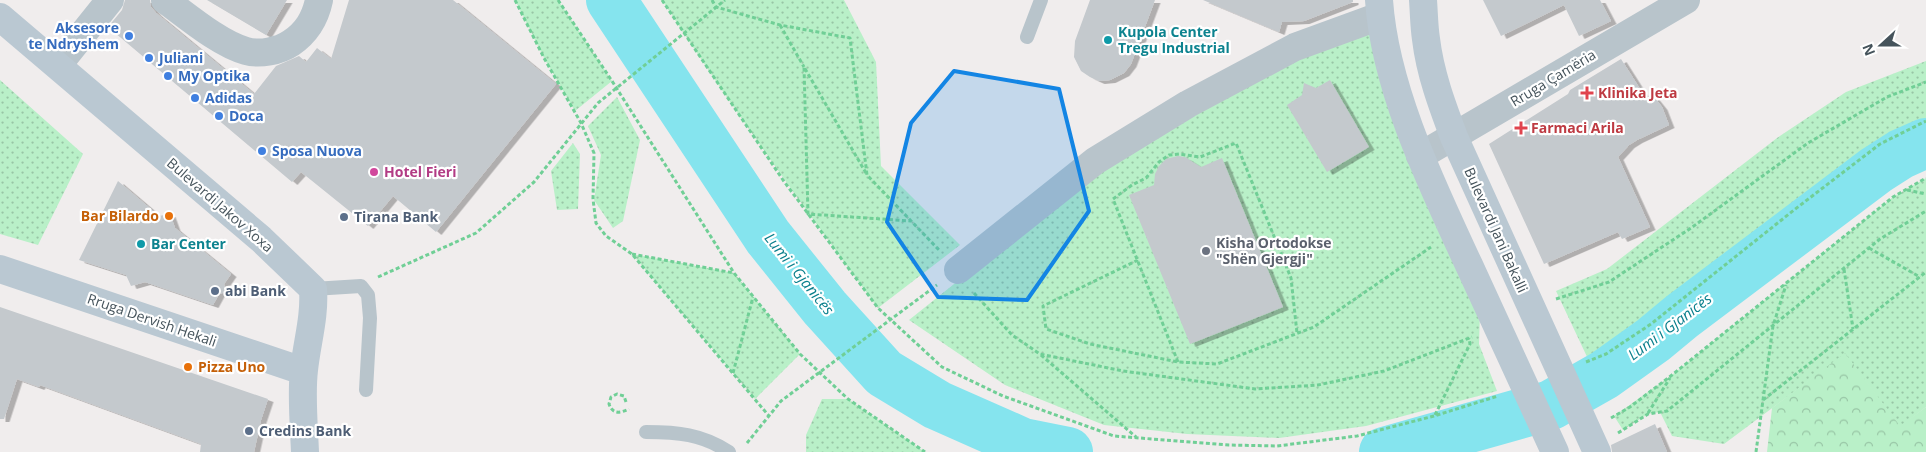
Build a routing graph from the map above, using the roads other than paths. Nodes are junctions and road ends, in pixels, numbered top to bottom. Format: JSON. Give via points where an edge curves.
{"nodes":[{"id":1,"x":110,"y":0,"type":"edge"},
{"id":2,"x":165,"y":0,"type":"edge"},
{"id":3,"x":319,"y":0,"type":"edge"},
{"id":4,"x":1041,"y":0,"type":"edge"},
{"id":5,"x":1422,"y":0,"type":"edge"},
{"id":6,"x":1686,"y":0,"type":"edge"},
{"id":7,"x":1379,"y":8,"type":"edge"},
{"id":8,"x":0,"y":16,"type":"edge"},
{"id":9,"x":1027,"y":37,"type":"dead end"},
{"id":10,"x":58,"y":65,"type":"junction"},
{"id":11,"x":1454,"y":137,"type":"junction"},
{"id":12,"x":1420,"y":156,"type":"junction"},
{"id":13,"x":0,"y":269,"type":"edge"},
{"id":14,"x":958,"y":270,"type":"road end"},
{"id":15,"x":313,"y":289,"type":"junction"},
{"id":16,"x":304,"y":371,"type":"junction"},
{"id":17,"x":366,"y":390,"type":"dead end"},
{"id":18,"x":646,"y":432,"type":"dead end"},
{"id":19,"x":1597,"y":439,"type":"edge"},
{"id":20,"x":305,"y":452,"type":"edge"},
{"id":21,"x":729,"y":452,"type":"edge"},
{"id":22,"x":1554,"y":452,"type":"edge"}],
"edges":[{"from":1,"to":10,"type":"street"},
{"from":2,"to":3,"type":"street","via":[[198,24],[247,52],[265,52],[286,46],[303,35],[316,15]]},
{"from":4,"to":9,"type":"lane"},
{"from":5,"to":11,"type":"main road","name":"Bulevardi Jani Bakalli","via":[[1432,68]]},
{"from":6,"to":11,"type":"street","name":"Rruga Çamëria"},
{"from":7,"to":12,"type":"main road","via":[[1390,62]]},
{"from":7,"to":14,"type":"street","via":[[1295,47],[1188,104],[1095,160]]},
{"from":8,"to":10,"type":"main road","name":"Bulevardi Jakov Xoxa"},
{"from":10,"to":15,"type":"main road","name":"Bulevardi Jakov Xoxa","via":[[261,239]]},
{"from":11,"to":12,"type":"street","name":"Rruga Çamëria"},
{"from":11,"to":19,"type":"main road","name":"Bulevardi Jani Bakalli","via":[[1528,303]]},
{"from":12,"to":22,"type":"main road"},
{"from":13,"to":16,"type":"main road","name":"Rruga Dervish Hekali"},
{"from":15,"to":16,"type":"main road","via":[[314,303]]},
{"from":15,"to":17,"type":"lane","via":[[360,286],[368,295]]},
{"from":16,"to":20,"type":"main road"},
{"from":18,"to":21,"type":"lane","via":[[678,432],[719,445]]}]}
